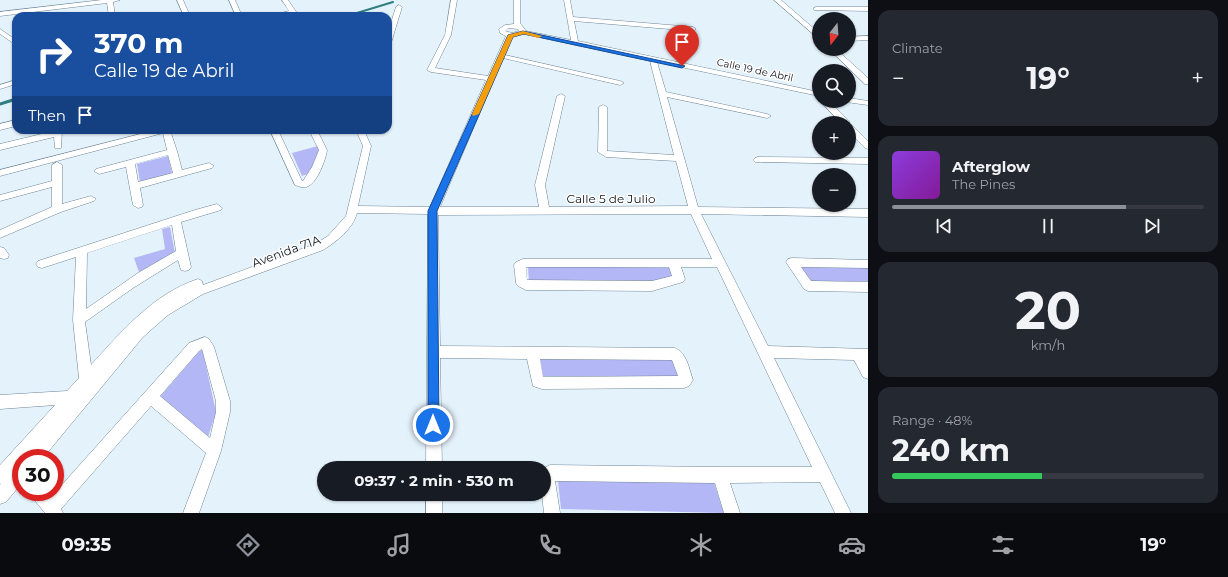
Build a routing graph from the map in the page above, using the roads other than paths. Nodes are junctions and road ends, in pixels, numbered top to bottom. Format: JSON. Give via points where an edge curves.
{"nodes":[{"id":1,"x":113,"y":0,"type":"edge"},
{"id":2,"x":180,"y":0,"type":"edge"},
{"id":3,"x":232,"y":0,"type":"edge"},
{"id":4,"x":285,"y":0,"type":"edge"},
{"id":5,"x":454,"y":0,"type":"edge"},
{"id":6,"x":510,"y":0,"type":"edge"},
{"id":7,"x":517,"y":0,"type":"edge"},
{"id":8,"x":567,"y":0,"type":"edge"},
{"id":9,"x":777,"y":0,"type":"edge"},
{"id":10,"x":816,"y":9,"type":"dead end"},
{"id":11,"x":868,"y":9,"type":"edge"},
{"id":12,"x":44,"y":10,"type":"joint"},
{"id":13,"x":22,"y":12,"type":"edge"},
{"id":14,"x":112,"y":12,"type":"edge"},
{"id":15,"x":185,"y":12,"type":"edge"},
{"id":16,"x":237,"y":12,"type":"edge"},
{"id":17,"x":293,"y":12,"type":"edge"},
{"id":18,"x":12,"y":13,"type":"edge"},
{"id":19,"x":0,"y":14,"type":"edge"},
{"id":20,"x":392,"y":14,"type":"edge"},
{"id":21,"x":510,"y":15,"type":"dead end"},
{"id":22,"x":571,"y":19,"type":"junction"},
{"id":23,"x":693,"y":29,"type":"dead end"},
{"id":24,"x":392,"y":30,"type":"edge"},
{"id":25,"x":521,"y":30,"type":"junction"},
{"id":26,"x":0,"y":31,"type":"edge"},
{"id":27,"x":812,"y":31,"type":"edge"},
{"id":28,"x":868,"y":38,"type":"edge"},
{"id":29,"x":856,"y":39,"type":"edge"},
{"id":30,"x":12,"y":40,"type":"edge"},
{"id":31,"x":12,"y":41,"type":"edge"},
{"id":32,"x":0,"y":43,"type":"edge"},
{"id":33,"x":575,"y":44,"type":"junction"},
{"id":34,"x":502,"y":56,"type":"junction"},
{"id":35,"x":839,"y":56,"type":"edge"},
{"id":36,"x":653,"y":60,"type":"junction"},
{"id":37,"x":848,"y":64,"type":"edge"},
{"id":38,"x":856,"y":71,"type":"edge"},
{"id":39,"x":868,"y":71,"type":"edge"},
{"id":40,"x":856,"y":72,"type":"edge"},
{"id":41,"x":492,"y":79,"type":"junction"},
{"id":42,"x":868,"y":82,"type":"edge"},
{"id":43,"x":12,"y":83,"type":"edge"},
{"id":44,"x":620,"y":83,"type":"dead end"},
{"id":45,"x":0,"y":87,"type":"edge"},
{"id":46,"x":812,"y":93,"type":"edge"},
{"id":47,"x":662,"y":94,"type":"junction"},
{"id":48,"x":561,"y":96,"type":"dead end"},
{"id":49,"x":856,"y":101,"type":"edge"},
{"id":50,"x":868,"y":103,"type":"edge"},
{"id":51,"x":603,"y":107,"type":"dead end"},
{"id":52,"x":831,"y":108,"type":"edge"},
{"id":53,"x":767,"y":116,"type":"dead end"},
{"id":54,"x":839,"y":116,"type":"edge"},
{"id":55,"x":12,"y":124,"type":"edge"},
{"id":56,"x":0,"y":127,"type":"edge"},
{"id":57,"x":47,"y":134,"type":"edge"},
{"id":58,"x":58,"y":134,"type":"edge"},
{"id":59,"x":134,"y":134,"type":"edge"},
{"id":60,"x":151,"y":134,"type":"edge"},
{"id":61,"x":167,"y":134,"type":"edge"},
{"id":62,"x":276,"y":134,"type":"edge"},
{"id":63,"x":315,"y":134,"type":"edge"},
{"id":64,"x":362,"y":134,"type":"edge"},
{"id":65,"x":856,"y":134,"type":"edge"},
{"id":66,"x":58,"y":146,"type":"dead end"},
{"id":67,"x":868,"y":146,"type":"edge"},
{"id":68,"x":0,"y":147,"type":"edge"},
{"id":69,"x":173,"y":151,"type":"junction"},
{"id":70,"x":680,"y":158,"type":"junction"},
{"id":71,"x":758,"y":160,"type":"dead end"},
{"id":72,"x":868,"y":161,"type":"edge"},
{"id":73,"x":130,"y":163,"type":"junction"},
{"id":74,"x":57,"y":165,"type":"dead end"},
{"id":75,"x":208,"y":166,"type":"dead end"},
{"id":76,"x":0,"y":168,"type":"edge"},
{"id":77,"x":99,"y":171,"type":"dead end"},
{"id":78,"x":0,"y":173,"type":"edge"},
{"id":79,"x":178,"y":174,"type":"junction"},
{"id":80,"x":57,"y":183,"type":"junction"},
{"id":81,"x":135,"y":186,"type":"junction"},
{"id":82,"x":0,"y":198,"type":"edge"},
{"id":83,"x":91,"y":199,"type":"dead end"},
{"id":84,"x":138,"y":205,"type":"dead end"},
{"id":85,"x":217,"y":208,"type":"dead end"},
{"id":86,"x":58,"y":209,"type":"junction"},
{"id":87,"x":354,"y":209,"type":"junction"},
{"id":88,"x":694,"y":210,"type":"junction"},
{"id":89,"x":433,"y":211,"type":"junction"},
{"id":90,"x":545,"y":211,"type":"junction"},
{"id":91,"x":868,"y":213,"type":"edge"},
{"id":92,"x":176,"y":220,"type":"junction"},
{"id":93,"x":0,"y":234,"type":"edge"},
{"id":94,"x":82,"y":252,"type":"junction"},
{"id":95,"x":182,"y":254,"type":"junction"},
{"id":96,"x":721,"y":263,"type":"junction"},
{"id":97,"x":42,"y":264,"type":"dead end"},
{"id":98,"x":674,"y":264,"type":"junction"},
{"id":99,"x":868,"y":264,"type":"edge"},
{"id":100,"x":186,"y":267,"type":"dead end"},
{"id":101,"x":868,"y":287,"type":"edge"},
{"id":102,"x":79,"y":320,"type":"junction"},
{"id":103,"x":433,"y":352,"type":"junction"},
{"id":104,"x":532,"y":352,"type":"junction"},
{"id":105,"x":764,"y":352,"type":"junction"},
{"id":106,"x":863,"y":355,"type":"edge"},
{"id":107,"x":868,"y":373,"type":"edge"},
{"id":108,"x":90,"y":382,"type":"junction"},
{"id":109,"x":150,"y":396,"type":"junction"},
{"id":110,"x":78,"y":397,"type":"junction"},
{"id":111,"x":0,"y":402,"type":"edge"},
{"id":112,"x":34,"y":449,"type":"edge"},
{"id":113,"x":40,"y":449,"type":"edge"},
{"id":114,"x":214,"y":451,"type":"junction"},
{"id":115,"x":434,"y":461,"type":"edge"},
{"id":116,"x":824,"y":474,"type":"junction"},
{"id":117,"x":720,"y":475,"type":"junction"},
{"id":118,"x":12,"y":476,"type":"edge"},
{"id":119,"x":0,"y":496,"type":"edge"},
{"id":120,"x":45,"y":501,"type":"edge"},
{"id":121,"x":434,"y":501,"type":"edge"},
{"id":122,"x":53,"y":511,"type":"edge"},
{"id":123,"x":191,"y":513,"type":"edge"},
{"id":124,"x":434,"y":513,"type":"edge"},
{"id":125,"x":552,"y":513,"type":"edge"},
{"id":126,"x":732,"y":513,"type":"edge"},
{"id":127,"x":843,"y":513,"type":"edge"}],
"edges":[{"from":1,"to":12,"type":"street"},
{"from":1,"to":14,"type":"street"},
{"from":2,"to":15,"type":"street"},
{"from":3,"to":16,"type":"street"},
{"from":4,"to":17,"type":"street"},
{"from":5,"to":41,"type":"street","via":[[448,34],[431,70]]},
{"from":6,"to":21,"type":"street"},
{"from":7,"to":25,"type":"street","via":[[517,23]]},
{"from":8,"to":22,"type":"street"},
{"from":9,"to":27,"type":"street"},
{"from":10,"to":11,"type":"street"},
{"from":12,"to":13,"type":"street"},
{"from":18,"to":19,"type":"street"},
{"from":20,"to":24,"type":"street","via":[[398,10]]},
{"from":22,"to":23,"type":"street"},
{"from":22,"to":33,"type":"street"},
{"from":25,"to":33,"type":"street","name":"Calle 19 de Abril"},
{"from":25,"to":34,"type":"street","via":[[519,35],[509,28]]},
{"from":26,"to":30,"type":"street"},
{"from":28,"to":29,"type":"street"},
{"from":31,"to":32,"type":"street"},
{"from":33,"to":36,"type":"street","name":"Calle 19 de Abril"},
{"from":34,"to":41,"type":"street"},
{"from":34,"to":44,"type":"street"},
{"from":35,"to":37,"type":"street"},
{"from":36,"to":46,"type":"street","name":"Calle 19 de Abril"},
{"from":36,"to":47,"type":"street"},
{"from":38,"to":39,"type":"street"},
{"from":40,"to":42,"type":"street"},
{"from":41,"to":89,"type":"street"},
{"from":43,"to":45,"type":"street"},
{"from":47,"to":53,"type":"street"},
{"from":47,"to":70,"type":"street"},
{"from":48,"to":90,"type":"street","via":[[540,185]]},
{"from":49,"to":50,"type":"street"},
{"from":51,"to":70,"type":"street","via":[[602,152]]},
{"from":52,"to":54,"type":"street"},
{"from":55,"to":56,"type":"street"},
{"from":57,"to":68,"type":"street"},
{"from":58,"to":66,"type":"street"},
{"from":59,"to":76,"type":"street"},
{"from":60,"to":78,"type":"street"},
{"from":61,"to":69,"type":"street"},
{"from":62,"to":63,"type":"street","via":[[298,183],[302,184],[310,180],[322,157],[323,151]]},
{"from":64,"to":87,"type":"street","via":[[367,146]]},
{"from":65,"to":67,"type":"street"},
{"from":69,"to":73,"type":"street"},
{"from":69,"to":79,"type":"street"},
{"from":70,"to":88,"type":"street"},
{"from":71,"to":72,"type":"street"},
{"from":73,"to":77,"type":"street"},
{"from":73,"to":81,"type":"street"},
{"from":74,"to":80,"type":"street"},
{"from":75,"to":79,"type":"street"},
{"from":79,"to":81,"type":"street"},
{"from":80,"to":82,"type":"street"},
{"from":80,"to":86,"type":"street"},
{"from":81,"to":84,"type":"street"},
{"from":83,"to":86,"type":"street"},
{"from":85,"to":92,"type":"street"},
{"from":86,"to":93,"type":"street"},
{"from":87,"to":89,"type":"street","name":"Calle 5 de Julio"},
{"from":87,"to":108,"type":"street","name":"Avenida 71A","via":[[346,224],[316,241],[210,278],[160,304],[130,330]]},
{"from":88,"to":90,"type":"street","name":"Calle 5 de Julio"},
{"from":88,"to":91,"type":"street","name":"Calle 5 de Julio"},
{"from":88,"to":96,"type":"street"},
{"from":89,"to":90,"type":"street","name":"Calle 5 de Julio"},
{"from":89,"to":103,"type":"street"},
{"from":92,"to":94,"type":"street"},
{"from":92,"to":95,"type":"street"},
{"from":94,"to":97,"type":"street"},
{"from":94,"to":102,"type":"street"},
{"from":95,"to":100,"type":"street"},
{"from":95,"to":102,"type":"street","via":[[158,265]]},
{"from":96,"to":98,"type":"street"},
{"from":96,"to":105,"type":"street"},
{"from":98,"to":98,"type":"street","via":[[523,263],[520,265],[523,285],[652,286],[679,279]]},
{"from":99,"to":101,"type":"street","via":[[792,262],[808,286]]},
{"from":102,"to":108,"type":"street"},
{"from":103,"to":104,"type":"street"},
{"from":103,"to":115,"type":"street"},
{"from":104,"to":104,"type":"street","via":[[676,354],[686,380],[542,383],[537,379]]},
{"from":105,"to":106,"type":"street"},
{"from":105,"to":116,"type":"street"},
{"from":106,"to":107,"type":"street"},
{"from":108,"to":110,"type":"street","name":"Avenida 71A"},
{"from":109,"to":114,"type":"street"},
{"from":109,"to":114,"type":"street","via":[[194,347],[205,343],[223,401]]},
{"from":109,"to":122,"type":"street"},
{"from":110,"to":111,"type":"street"},
{"from":110,"to":112,"type":"street","name":"Avenida 71A"},
{"from":110,"to":113,"type":"street","name":"Avenida 71A"},
{"from":114,"to":123,"type":"street"},
{"from":116,"to":117,"type":"street"},
{"from":116,"to":127,"type":"street"},
{"from":117,"to":125,"type":"street","via":[[550,473],[547,475]]},
{"from":117,"to":126,"type":"street"},
{"from":118,"to":119,"type":"street","name":"Avenida 71A"},
{"from":120,"to":122,"type":"street"},
{"from":121,"to":124,"type":"street"}]}
